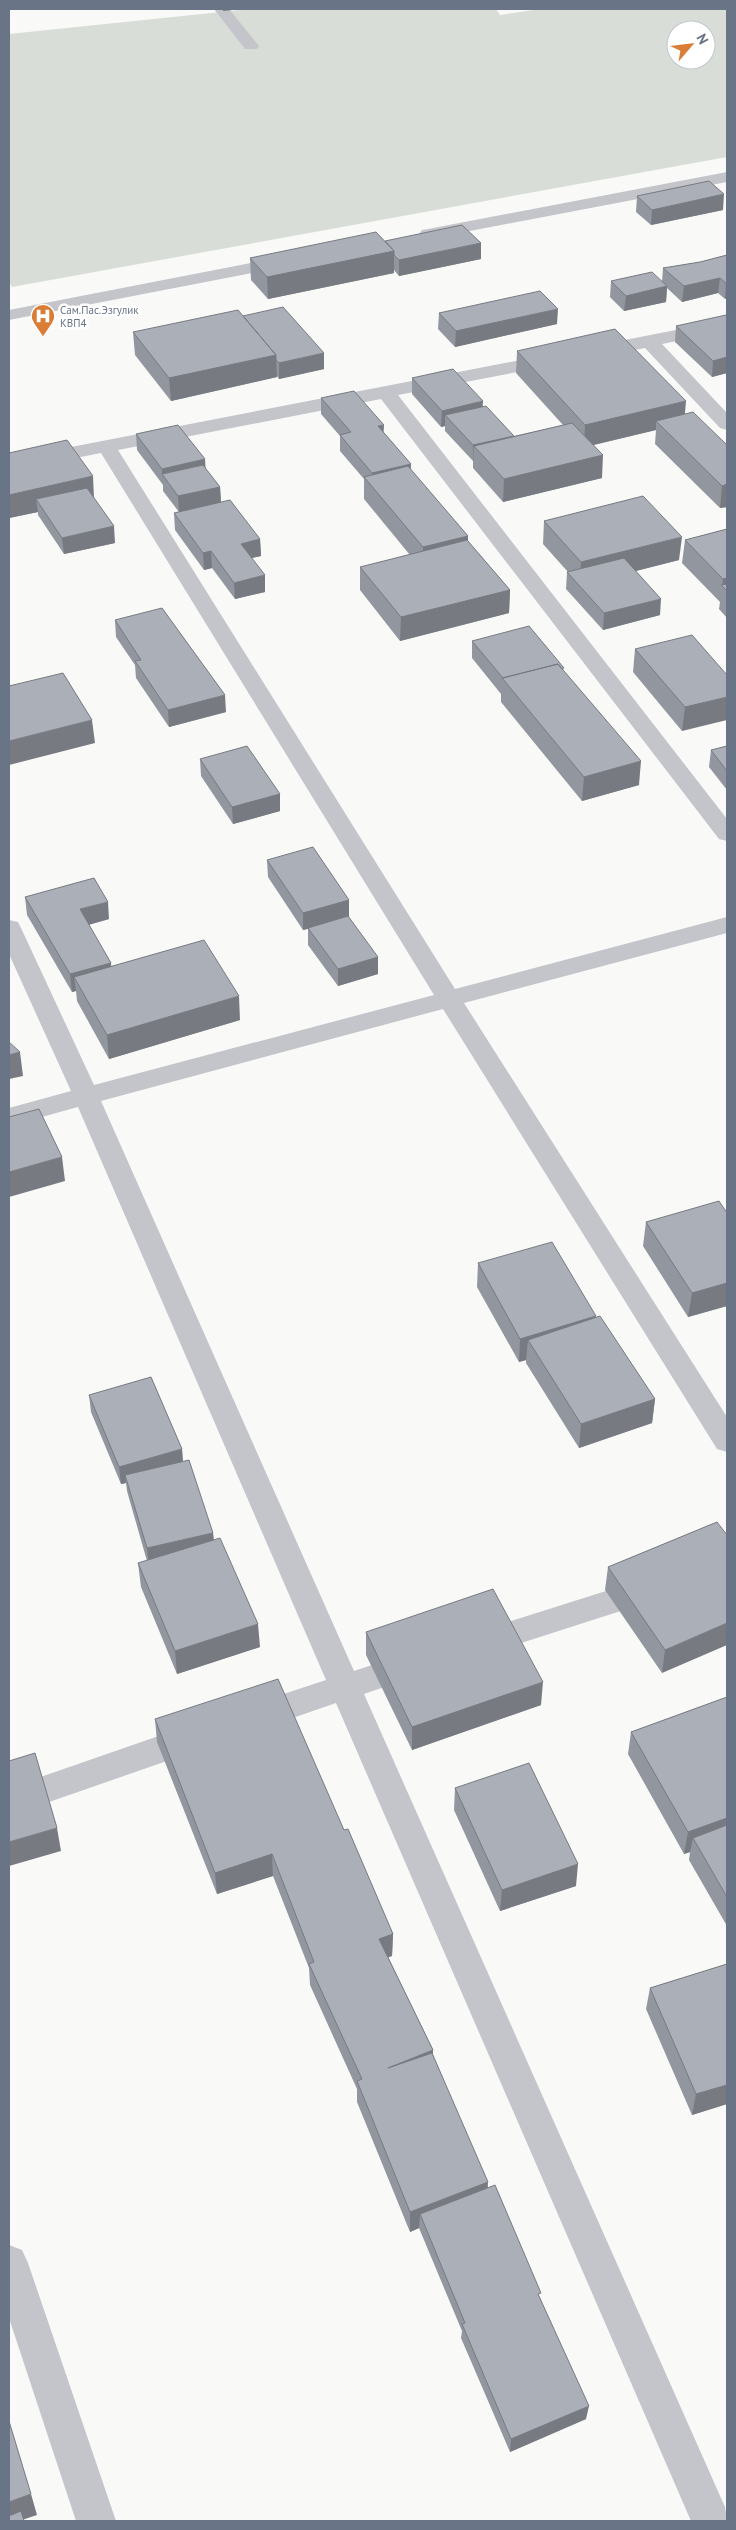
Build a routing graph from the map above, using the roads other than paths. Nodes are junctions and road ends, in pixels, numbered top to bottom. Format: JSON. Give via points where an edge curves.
{"nodes":[{"id":1,"x":221,"y":9,"type":"edge"},
{"id":2,"x":251,"y":46,"type":"dead end"},
{"id":3,"x":727,"y":177,"type":"edge"},
{"id":4,"x":407,"y":238,"type":"edge"},
{"id":5,"x":300,"y":259,"type":"edge"},
{"id":6,"x":9,"y":315,"type":"edge"},
{"id":7,"x":727,"y":326,"type":"edge"},
{"id":8,"x":648,"y":341,"type":"junction"},
{"id":9,"x":386,"y":392,"type":"junction"},
{"id":10,"x":727,"y":424,"type":"edge"},
{"id":11,"x":107,"y":447,"type":"junction"},
{"id":12,"x":9,"y":465,"type":"edge"},
{"id":13,"x":727,"y":834,"type":"edge"},
{"id":14,"x":727,"y":925,"type":"edge"},
{"id":15,"x":9,"y":928,"type":"edge"},
{"id":16,"x":449,"y":1000,"type":"junction"},
{"id":17,"x":86,"y":1096,"type":"junction"},
{"id":18,"x":9,"y":1117,"type":"edge"},
{"id":19,"x":727,"y":1441,"type":"edge"},
{"id":20,"x":671,"y":1582,"type":"edge"},
{"id":21,"x":344,"y":1686,"type":"junction"},
{"id":22,"x":9,"y":1802,"type":"edge"},
{"id":23,"x":9,"y":2263,"type":"edge"},
{"id":24,"x":96,"y":2521,"type":"edge"},
{"id":25,"x":711,"y":2521,"type":"edge"}],
"edges":[{"from":1,"to":2,"type":"street"},
{"from":3,"to":4,"type":"street"},
{"from":5,"to":6,"type":"street"},
{"from":7,"to":8,"type":"street"},
{"from":8,"to":9,"type":"street"},
{"from":8,"to":10,"type":"street"},
{"from":9,"to":11,"type":"street"},
{"from":9,"to":13,"type":"street"},
{"from":11,"to":12,"type":"street"},
{"from":11,"to":16,"type":"street"},
{"from":14,"to":16,"type":"street"},
{"from":15,"to":17,"type":"street"},
{"from":16,"to":17,"type":"street"},
{"from":16,"to":19,"type":"street"},
{"from":17,"to":18,"type":"street"},
{"from":17,"to":21,"type":"street"},
{"from":20,"to":21,"type":"street"},
{"from":21,"to":22,"type":"street"},
{"from":21,"to":25,"type":"street"},
{"from":23,"to":24,"type":"street"}]}
